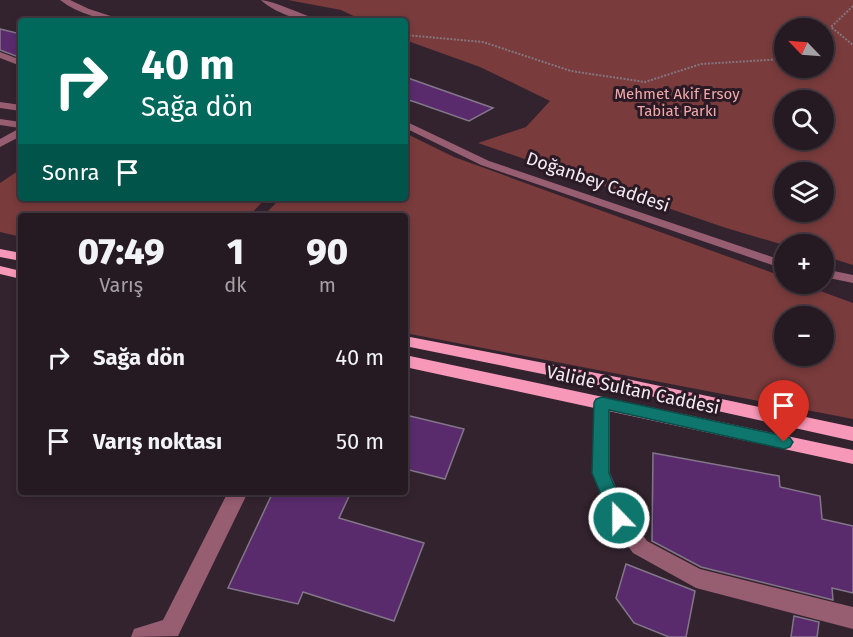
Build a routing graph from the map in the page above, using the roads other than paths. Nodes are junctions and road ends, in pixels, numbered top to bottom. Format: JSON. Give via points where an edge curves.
{"nodes":[{"id":1,"x":64,"y":0,"type":"edge"},
{"id":2,"x":265,"y":0,"type":"edge"},
{"id":3,"x":111,"y":18,"type":"edge"},
{"id":4,"x":305,"y":18,"type":"edge"},
{"id":5,"x":0,"y":55,"type":"edge"},
{"id":6,"x":18,"y":62,"type":"edge"},
{"id":7,"x":0,"y":105,"type":"edge"},
{"id":8,"x":18,"y":108,"type":"edge"},
{"id":9,"x":0,"y":122,"type":"edge"},
{"id":10,"x":18,"y":125,"type":"edge"},
{"id":11,"x":408,"y":125,"type":"edge"},
{"id":12,"x":18,"y":133,"type":"edge"},
{"id":13,"x":0,"y":144,"type":"edge"},
{"id":14,"x":0,"y":252,"type":"edge"},
{"id":15,"x":18,"y":257,"type":"edge"},
{"id":16,"x":774,"y":262,"type":"edge"},
{"id":17,"x":0,"y":270,"type":"edge"},
{"id":18,"x":18,"y":274,"type":"edge"},
{"id":19,"x":834,"y":275,"type":"edge"},
{"id":20,"x":853,"y":279,"type":"edge"},
{"id":21,"x":408,"y":342,"type":"edge"},
{"id":22,"x":408,"y":362,"type":"edge"},
{"id":23,"x":602,"y":403,"type":"junction"},
{"id":24,"x":853,"y":434,"type":"edge"},
{"id":25,"x":853,"y":457,"type":"edge"},
{"id":26,"x":237,"y":495,"type":"edge"},
{"id":27,"x":853,"y":618,"type":"edge"},
{"id":28,"x":175,"y":633,"type":"edge"},
{"id":29,"x":142,"y":637,"type":"edge"}],
"edges":[{"from":1,"to":3,"type":"street"},
{"from":2,"to":4,"type":"street"},
{"from":5,"to":6,"type":"street"},
{"from":7,"to":8,"type":"street"},
{"from":9,"to":10,"type":"street"},
{"from":11,"to":16,"type":"street","name":"Doğanbey Caddesi","via":[[485,163]]},
{"from":12,"to":13,"type":"street"},
{"from":14,"to":15,"type":"main road"},
{"from":17,"to":18,"type":"main road"},
{"from":19,"to":20,"type":"street"},
{"from":21,"to":24,"type":"main road","name":"Valide Sultan Caddesi"},
{"from":22,"to":23,"type":"main road","name":"Valide Sultan Caddesi"},
{"from":23,"to":25,"type":"main road","name":"Valide Sultan Caddesi"},
{"from":23,"to":27,"type":"street","via":[[601,473],[619,518],[640,547],[696,578]]},
{"from":26,"to":28,"type":"street"},
{"from":28,"to":29,"type":"street"}]}
